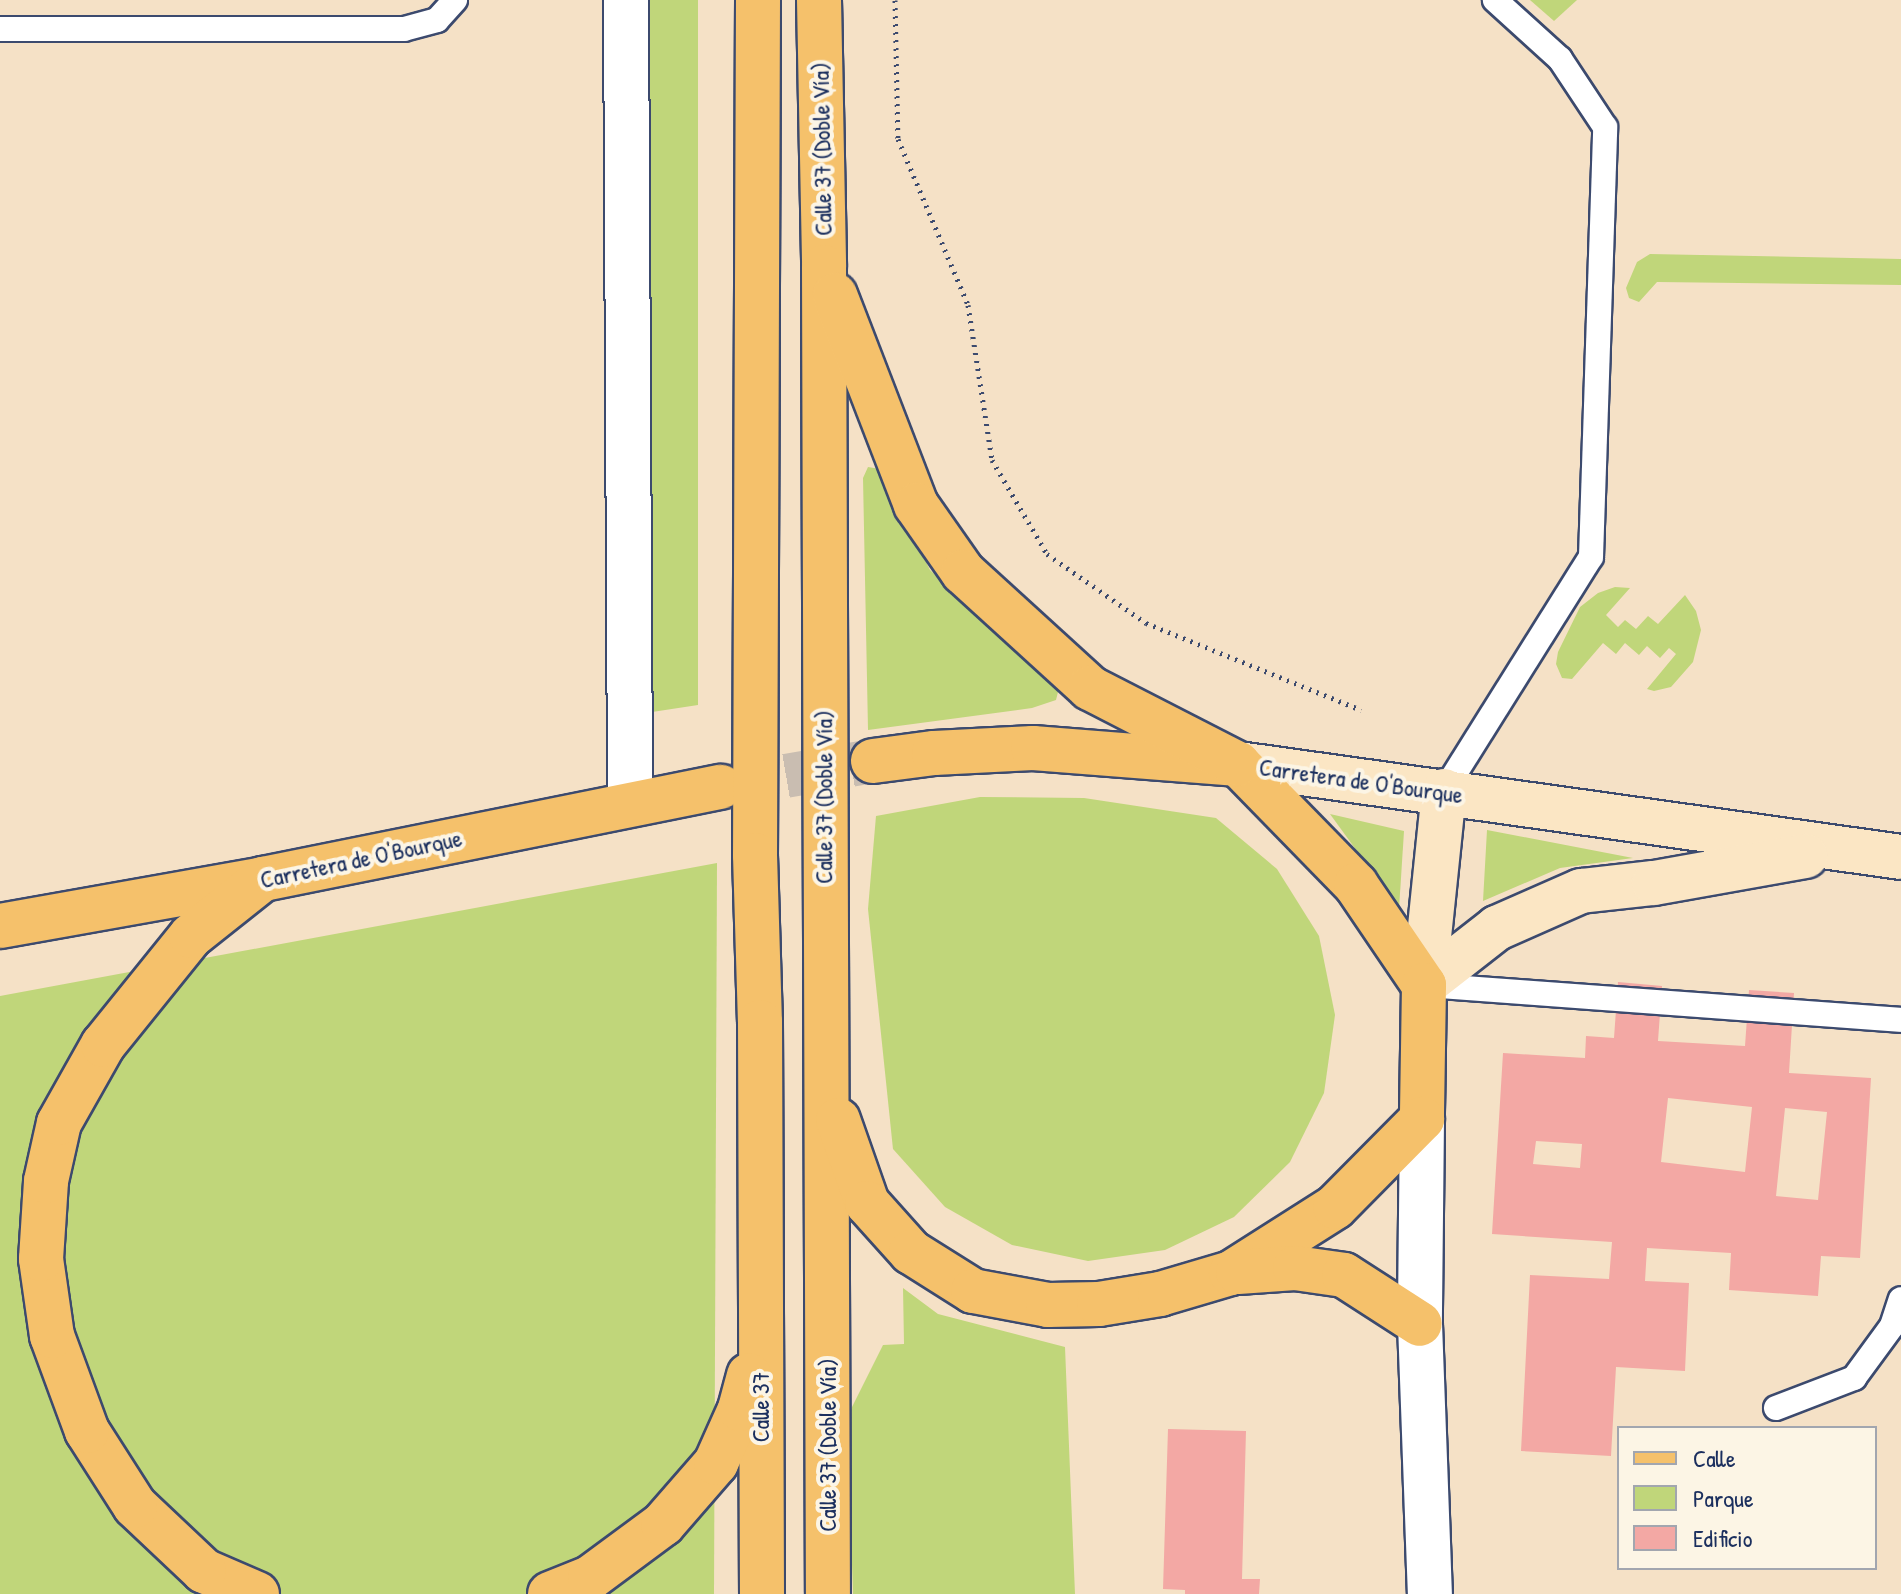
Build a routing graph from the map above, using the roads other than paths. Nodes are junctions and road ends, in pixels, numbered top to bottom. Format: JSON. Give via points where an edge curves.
{"nodes":[{"id":1,"x":455,"y":0,"type":"edge"},
{"id":2,"x":626,"y":0,"type":"edge"},
{"id":3,"x":758,"y":0,"type":"edge"},
{"id":4,"x":819,"y":0,"type":"edge"},
{"id":5,"x":1495,"y":0,"type":"edge"},
{"id":6,"x":0,"y":29,"type":"edge"},
{"id":7,"x":824,"y":267,"type":"junction"},
{"id":8,"x":873,"y":761,"type":"tunnel mouth"},
{"id":9,"x":1238,"y":764,"type":"junction"},
{"id":10,"x":721,"y":787,"type":"tunnel mouth"},
{"id":11,"x":1444,"y":791,"type":"junction"},
{"id":12,"x":630,"y":803,"type":"junction"},
{"id":13,"x":1848,"y":849,"type":"junction"},
{"id":14,"x":1901,"y":857,"type":"edge"},
{"id":15,"x":263,"y":879,"type":"junction"},
{"id":16,"x":0,"y":926,"type":"edge"},
{"id":17,"x":1424,"y":985,"type":"junction"},
{"id":18,"x":1901,"y":1020,"type":"edge"},
{"id":19,"x":827,"y":1090,"type":"junction"},
{"id":20,"x":1422,"y":1119,"type":"junction"},
{"id":21,"x":1231,"y":1273,"type":"junction"},
{"id":22,"x":1901,"y":1299,"type":"edge"},
{"id":23,"x":1420,"y":1324,"type":"junction"},
{"id":24,"x":760,"y":1334,"type":"junction"},
{"id":25,"x":1776,"y":1408,"type":"dead end"},
{"id":26,"x":257,"y":1594,"type":"edge"},
{"id":27,"x":550,"y":1594,"type":"edge"},
{"id":28,"x":762,"y":1594,"type":"edge"},
{"id":29,"x":828,"y":1594,"type":"edge"},
{"id":30,"x":1430,"y":1594,"type":"edge"}],
"edges":[{"from":1,"to":6,"type":"lane","via":[[437,20],[404,29]]},
{"from":2,"to":12,"type":"street"},
{"from":3,"to":24,"type":"main road","via":[[755,855]]},
{"from":4,"to":7,"type":"main road","name":"Calle 37 (Doble Vía)"},
{"from":5,"to":11,"type":"lane","via":[[1560,59],[1605,127],[1591,557]]},
{"from":7,"to":9,"type":"main road","via":[[916,505],[963,572],[1090,688]]},
{"from":7,"to":19,"type":"main road","name":"Calle 37 (Doble Vía)"},
{"from":8,"to":9,"type":"main road","name":"Carretera de O'Bourque","via":[[1033,748]]},
{"from":9,"to":11,"type":"main road","name":"Carretera de O'Bourque"},
{"from":9,"to":17,"type":"main road","via":[[1356,885]]},
{"from":10,"to":12,"type":"main road","name":"Carretera de O'Bourque"},
{"from":11,"to":13,"type":"main road","name":"Carretera de O'Bourque"},
{"from":11,"to":17,"type":"main road"},
{"from":12,"to":15,"type":"main road","name":"Carretera de O'Bourque"},
{"from":13,"to":14,"type":"main road","name":"Carretera de O'Bourque"},
{"from":13,"to":17,"type":"main road","via":[[1581,891],[1497,928]]},
{"from":15,"to":16,"type":"main road","name":"Carretera de O'Bourque"},
{"from":15,"to":26,"type":"main road","via":[[191,936],[103,1045],[59,1123],[46,1181],[41,1259],[52,1336],[87,1431],[135,1506],[204,1571]]},
{"from":17,"to":18,"type":"lane"},
{"from":17,"to":20,"type":"main road"},
{"from":19,"to":21,"type":"main road","via":[[867,1203],[911,1252],[973,1291],[1048,1305],[1099,1304],[1160,1294]]},
{"from":19,"to":29,"type":"main road","name":"Calle 37 (Doble Vía)"},
{"from":20,"to":21,"type":"main road","via":[[1335,1207]]},
{"from":20,"to":23,"type":"street"},
{"from":21,"to":23,"type":"main road","via":[[1295,1268],[1344,1275]]},
{"from":22,"to":25,"type":"lane","via":[[1892,1326],[1854,1378]]},
{"from":23,"to":30,"type":"street"},
{"from":24,"to":27,"type":"main road","via":[[740,1409],[716,1463],[663,1524],[590,1578]]},
{"from":24,"to":28,"type":"main road","name":"Calle 37"}]}
